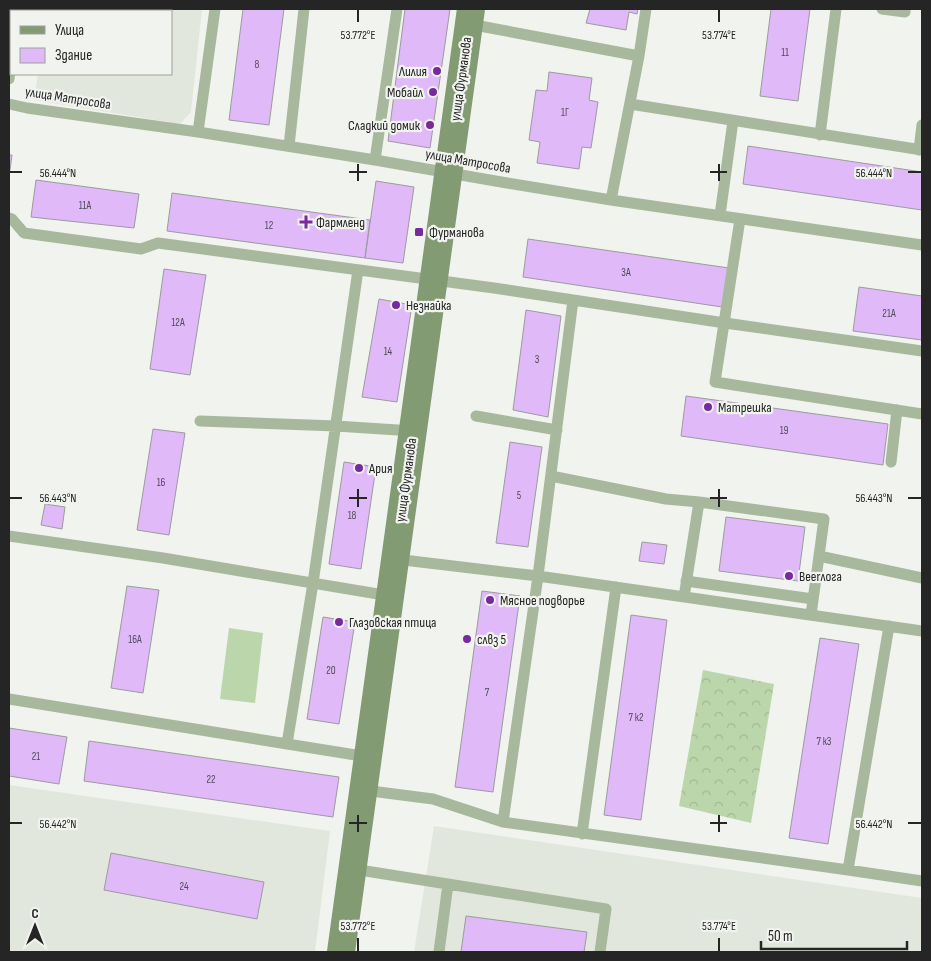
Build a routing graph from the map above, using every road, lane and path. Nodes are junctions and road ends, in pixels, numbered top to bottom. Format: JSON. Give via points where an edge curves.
{"nodes":[{"id":1,"x":215,"y":9,"type":"edge"},
{"id":2,"x":304,"y":9,"type":"edge"},
{"id":3,"x":396,"y":9,"type":"edge"},
{"id":4,"x":646,"y":9,"type":"edge"},
{"id":5,"x":836,"y":9,"type":"edge"},
{"id":6,"x":882,"y":9,"type":"edge"},
{"id":7,"x":905,"y":9,"type":"edge"},
{"id":8,"x":470,"y":16,"type":"edge"},
{"id":9,"x":638,"y":56,"type":"junction"},
{"id":10,"x":9,"y":104,"type":"edge"},
{"id":11,"x":630,"y":104,"type":"junction"},
{"id":12,"x":733,"y":121,"type":"junction"},
{"id":13,"x":922,"y":125,"type":"edge"},
{"id":14,"x":198,"y":132,"type":"junction"},
{"id":15,"x":820,"y":135,"type":"junction"},
{"id":16,"x":288,"y":146,"type":"junction"},
{"id":17,"x":921,"y":150,"type":"edge"},
{"id":18,"x":375,"y":160,"type":"junction"},
{"id":19,"x":448,"y":172,"type":"junction"},
{"id":20,"x":612,"y":200,"type":"junction"},
{"id":21,"x":720,"y":215,"type":"junction"},
{"id":22,"x":9,"y":218,"type":"edge"},
{"id":23,"x":740,"y":219,"type":"junction"},
{"id":24,"x":922,"y":245,"type":"edge"},
{"id":25,"x":358,"y":270,"type":"junction"},
{"id":26,"x":434,"y":280,"type":"junction"},
{"id":27,"x":573,"y":300,"type":"junction"},
{"id":28,"x":725,"y":323,"type":"junction"},
{"id":29,"x":922,"y":352,"type":"edge"},
{"id":30,"x":897,"y":410,"type":"junction"},
{"id":31,"x":922,"y":414,"type":"edge"},
{"id":32,"x":476,"y":416,"type":"dead end"},
{"id":33,"x":200,"y":421,"type":"dead end"},
{"id":34,"x":336,"y":426,"type":"junction"},
{"id":35,"x":557,"y":430,"type":"junction"},
{"id":36,"x":413,"y":431,"type":"junction"},
{"id":37,"x":891,"y":462,"type":"dead end"},
{"id":38,"x":551,"y":476,"type":"junction"},
{"id":39,"x":699,"y":502,"type":"junction"},
{"id":40,"x":9,"y":536,"type":"edge"},
{"id":41,"x":819,"y":556,"type":"junction"},
{"id":42,"x":395,"y":559,"type":"junction"},
{"id":43,"x":538,"y":576,"type":"junction"},
{"id":44,"x":922,"y":578,"type":"edge"},
{"id":45,"x":686,"y":581,"type":"junction"},
{"id":46,"x":313,"y":582,"type":"junction"},
{"id":47,"x":616,"y":587,"type":"junction"},
{"id":48,"x":390,"y":596,"type":"junction"},
{"id":49,"x":684,"y":597,"type":"junction"},
{"id":50,"x":813,"y":600,"type":"junction"},
{"id":51,"x":811,"y":615,"type":"junction"},
{"id":52,"x":889,"y":626,"type":"junction"},
{"id":53,"x":922,"y":631,"type":"edge"},
{"id":54,"x":9,"y":699,"type":"edge"},
{"id":55,"x":287,"y":744,"type":"junction"},
{"id":56,"x":368,"y":757,"type":"junction"},
{"id":57,"x":363,"y":790,"type":"junction"},
{"id":58,"x":503,"y":822,"type":"junction"},
{"id":59,"x":582,"y":834,"type":"junction"},
{"id":60,"x":352,"y":869,"type":"junction"},
{"id":61,"x":848,"y":870,"type":"junction"},
{"id":62,"x":922,"y":881,"type":"edge"},
{"id":63,"x":448,"y":884,"type":"junction"},
{"id":64,"x":341,"y":952,"type":"edge"},
{"id":65,"x":439,"y":952,"type":"edge"},
{"id":66,"x":600,"y":952,"type":"edge"}],
"edges":[{"from":1,"to":14,"type":"lane"},
{"from":2,"to":16,"type":"lane"},
{"from":3,"to":18,"type":"lane"},
{"from":4,"to":9,"type":"lane"},
{"from":5,"to":15,"type":"lane"},
{"from":6,"to":7,"type":"lane","via":[[905,12]]},
{"from":8,"to":9,"type":"lane"},
{"from":8,"to":19,"type":"main road","name":"улица Фурманова"},
{"from":9,"to":11,"type":"lane"},
{"from":10,"to":14,"type":"lane","name":"улица Матросова"},
{"from":11,"to":12,"type":"lane"},
{"from":11,"to":20,"type":"lane"},
{"from":12,"to":15,"type":"lane"},
{"from":12,"to":21,"type":"lane"},
{"from":13,"to":17,"type":"lane"},
{"from":14,"to":16,"type":"lane","name":"улица Матросова"},
{"from":15,"to":17,"type":"lane"},
{"from":16,"to":18,"type":"lane","name":"улица Матросова"},
{"from":18,"to":19,"type":"lane","name":"улица Матросова"},
{"from":19,"to":20,"type":"lane","name":"улица Матросова"},
{"from":19,"to":26,"type":"main road","name":"улица Фурманова"},
{"from":20,"to":21,"type":"lane","name":"улица Матросова"},
{"from":21,"to":23,"type":"lane","name":"улица Матросова"},
{"from":22,"to":25,"type":"lane","via":[[24,233],[141,249],[158,243]]},
{"from":23,"to":24,"type":"lane","name":"улица Матросова"},
{"from":23,"to":28,"type":"lane"},
{"from":25,"to":26,"type":"lane"},
{"from":25,"to":34,"type":"lane"},
{"from":26,"to":27,"type":"lane"},
{"from":26,"to":36,"type":"main road","name":"улица Фурманова"},
{"from":27,"to":28,"type":"lane"},
{"from":27,"to":35,"type":"lane"},
{"from":28,"to":29,"type":"lane"},
{"from":28,"to":30,"type":"lane","via":[[715,382]]},
{"from":30,"to":31,"type":"lane"},
{"from":30,"to":37,"type":"lane"},
{"from":32,"to":35,"type":"lane"},
{"from":33,"to":34,"type":"lane"},
{"from":34,"to":36,"type":"lane"},
{"from":34,"to":46,"type":"lane"},
{"from":35,"to":38,"type":"lane"},
{"from":36,"to":42,"type":"main road","name":"улица Фурманова"},
{"from":38,"to":39,"type":"lane"},
{"from":38,"to":43,"type":"lane"},
{"from":39,"to":41,"type":"lane","via":[[824,519]]},
{"from":39,"to":45,"type":"lane"},
{"from":40,"to":46,"type":"lane"},
{"from":41,"to":44,"type":"lane"},
{"from":41,"to":50,"type":"lane"},
{"from":42,"to":43,"type":"lane"},
{"from":42,"to":48,"type":"main road","name":"улица Фурманова"},
{"from":43,"to":47,"type":"lane"},
{"from":43,"to":58,"type":"lane"},
{"from":45,"to":49,"type":"lane"},
{"from":45,"to":50,"type":"lane"},
{"from":46,"to":48,"type":"lane"},
{"from":46,"to":55,"type":"lane"},
{"from":47,"to":49,"type":"lane"},
{"from":47,"to":59,"type":"lane"},
{"from":48,"to":56,"type":"main road","name":"улица Фурманова"},
{"from":49,"to":51,"type":"lane"},
{"from":50,"to":51,"type":"lane"},
{"from":51,"to":52,"type":"lane"},
{"from":52,"to":53,"type":"lane"},
{"from":52,"to":61,"type":"lane"},
{"from":54,"to":55,"type":"lane"},
{"from":55,"to":56,"type":"lane"},
{"from":56,"to":57,"type":"main road","name":"улица Фурманова"},
{"from":57,"to":58,"type":"lane","via":[[433,799]]},
{"from":57,"to":60,"type":"main road","name":"улица Фурманова"},
{"from":58,"to":59,"type":"lane"},
{"from":59,"to":61,"type":"lane"},
{"from":60,"to":63,"type":"lane"},
{"from":60,"to":64,"type":"main road","name":"улица Фурманова"},
{"from":61,"to":62,"type":"lane"},
{"from":63,"to":65,"type":"lane"},
{"from":63,"to":66,"type":"lane","via":[[606,909]]}]}
